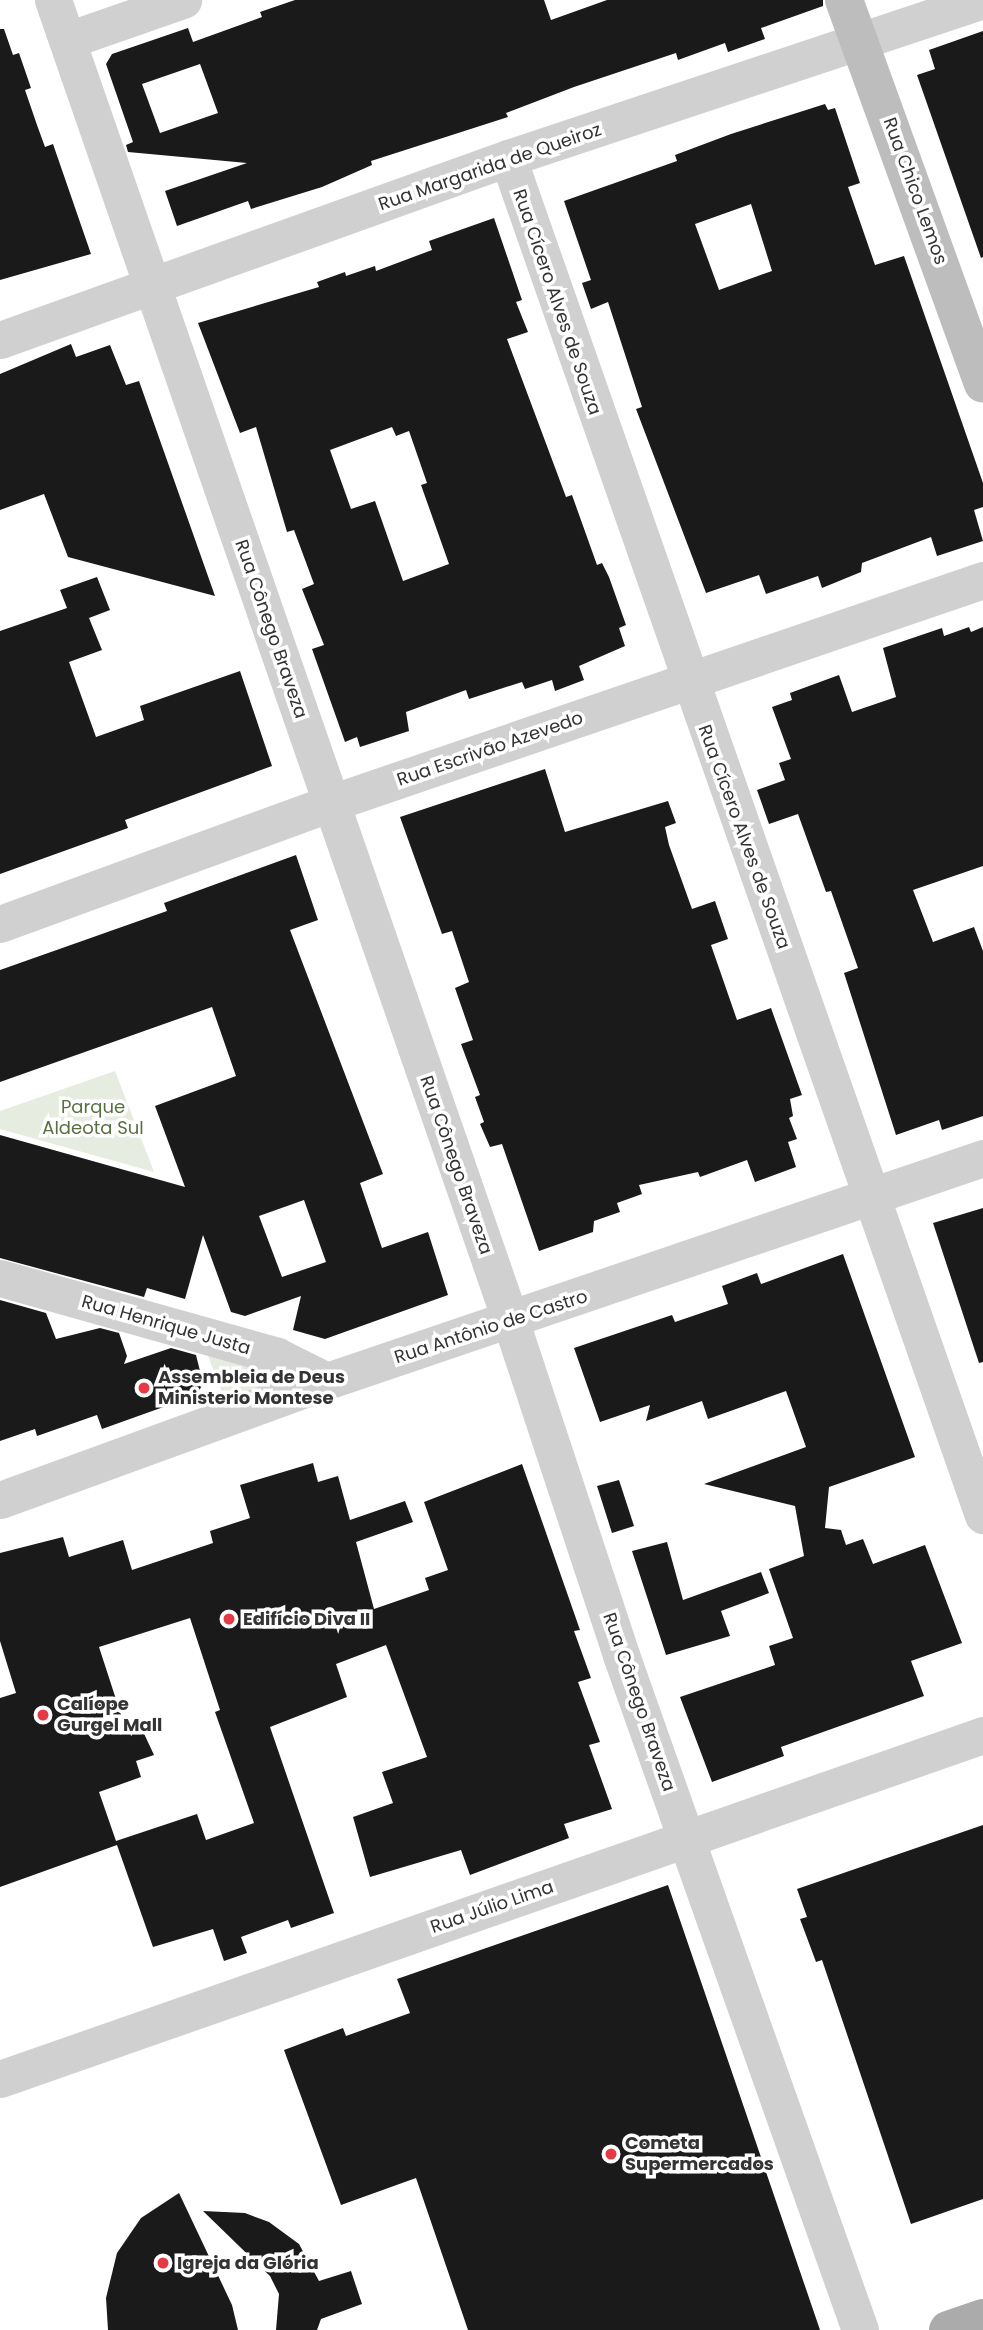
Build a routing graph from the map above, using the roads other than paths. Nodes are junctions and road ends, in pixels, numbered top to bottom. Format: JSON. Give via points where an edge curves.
{"nodes":[{"id":1,"x":53,"y":0,"type":"edge"},
{"id":2,"x":183,"y":0,"type":"edge"},
{"id":3,"x":844,"y":0,"type":"edge"},
{"id":4,"x":982,"y":0,"type":"edge"},
{"id":5,"x":68,"y":40,"type":"junction"},
{"id":6,"x":859,"y":43,"type":"junction"},
{"id":7,"x":508,"y":158,"type":"junction"},
{"id":8,"x":153,"y":287,"type":"junction"},
{"id":9,"x":0,"y":340,"type":"edge"},
{"id":10,"x":983,"y":384,"type":"edge"},
{"id":11,"x":983,"y":580,"type":"edge"},
{"id":12,"x":688,"y":682,"type":"junction"},
{"id":13,"x":331,"y":803,"type":"junction"},
{"id":14,"x":0,"y":924,"type":"edge"},
{"id":15,"x":983,"y":1158,"type":"edge"},
{"id":16,"x":869,"y":1196,"type":"junction"},
{"id":17,"x":0,"y":1279,"type":"edge"},
{"id":18,"x":511,"y":1322,"type":"junction"},
{"id":19,"x":327,"y":1381,"type":"junction"},
{"id":20,"x":0,"y":1500,"type":"edge"},
{"id":21,"x":983,"y":1515,"type":"edge"},
{"id":22,"x":983,"y":1735,"type":"edge"},
{"id":23,"x":688,"y":1839,"type":"junction"},
{"id":24,"x":0,"y":2079,"type":"edge"},
{"id":25,"x":983,"y":2318,"type":"edge"},
{"id":26,"x":860,"y":2330,"type":"edge"},
{"id":27,"x":948,"y":2330,"type":"edge"}],
"edges":[{"from":1,"to":5,"type":"street","name":"Rua Cônego Braveza"},
{"from":2,"to":5,"type":"street"},
{"from":3,"to":6,"type":"street","name":"Rua Chico Lemos"},
{"from":4,"to":6,"type":"street","name":"Rua Margarida de Queiroz"},
{"from":5,"to":8,"type":"street","name":"Rua Cônego Braveza"},
{"from":6,"to":7,"type":"street","name":"Rua Margarida de Queiroz"},
{"from":6,"to":10,"type":"street","name":"Rua Chico Lemos"},
{"from":7,"to":8,"type":"street","name":"Rua Margarida de Queiroz"},
{"from":7,"to":12,"type":"street","name":"Rua Cícero Alves de Souza"},
{"from":8,"to":9,"type":"street","name":"Rua Margarida de Queiroz"},
{"from":8,"to":13,"type":"street","name":"Rua Cônego Braveza"},
{"from":11,"to":12,"type":"street","name":"Rua Escrivão Azevedo"},
{"from":12,"to":13,"type":"street","name":"Rua Escrivão Azevedo"},
{"from":12,"to":16,"type":"street","name":"Rua Cícero Alves de Souza"},
{"from":13,"to":14,"type":"street","name":"Rua Escrivão Azevedo"},
{"from":13,"to":18,"type":"street","name":"Rua Cônego Braveza"},
{"from":15,"to":16,"type":"street","name":"Rua Antônio de Castro"},
{"from":16,"to":18,"type":"street","name":"Rua Antônio de Castro"},
{"from":16,"to":21,"type":"street","name":"Rua Cícero Alves de Souza"},
{"from":17,"to":19,"type":"street","name":"Rua Henrique Justa","via":[[277,1356]]},
{"from":18,"to":19,"type":"street","name":"Rua Antônio de Castro"},
{"from":18,"to":23,"type":"street","name":"Rua Cônego Braveza","via":[[621,1655]]},
{"from":19,"to":20,"type":"street","name":"Rua Antônio de Castro"},
{"from":22,"to":23,"type":"street","name":"Rua Júlio Lima"},
{"from":23,"to":24,"type":"street","name":"Rua Júlio Lima"},
{"from":23,"to":26,"type":"street","name":"Rua Cônego Braveza"},
{"from":25,"to":27,"type":"main road"}]}
